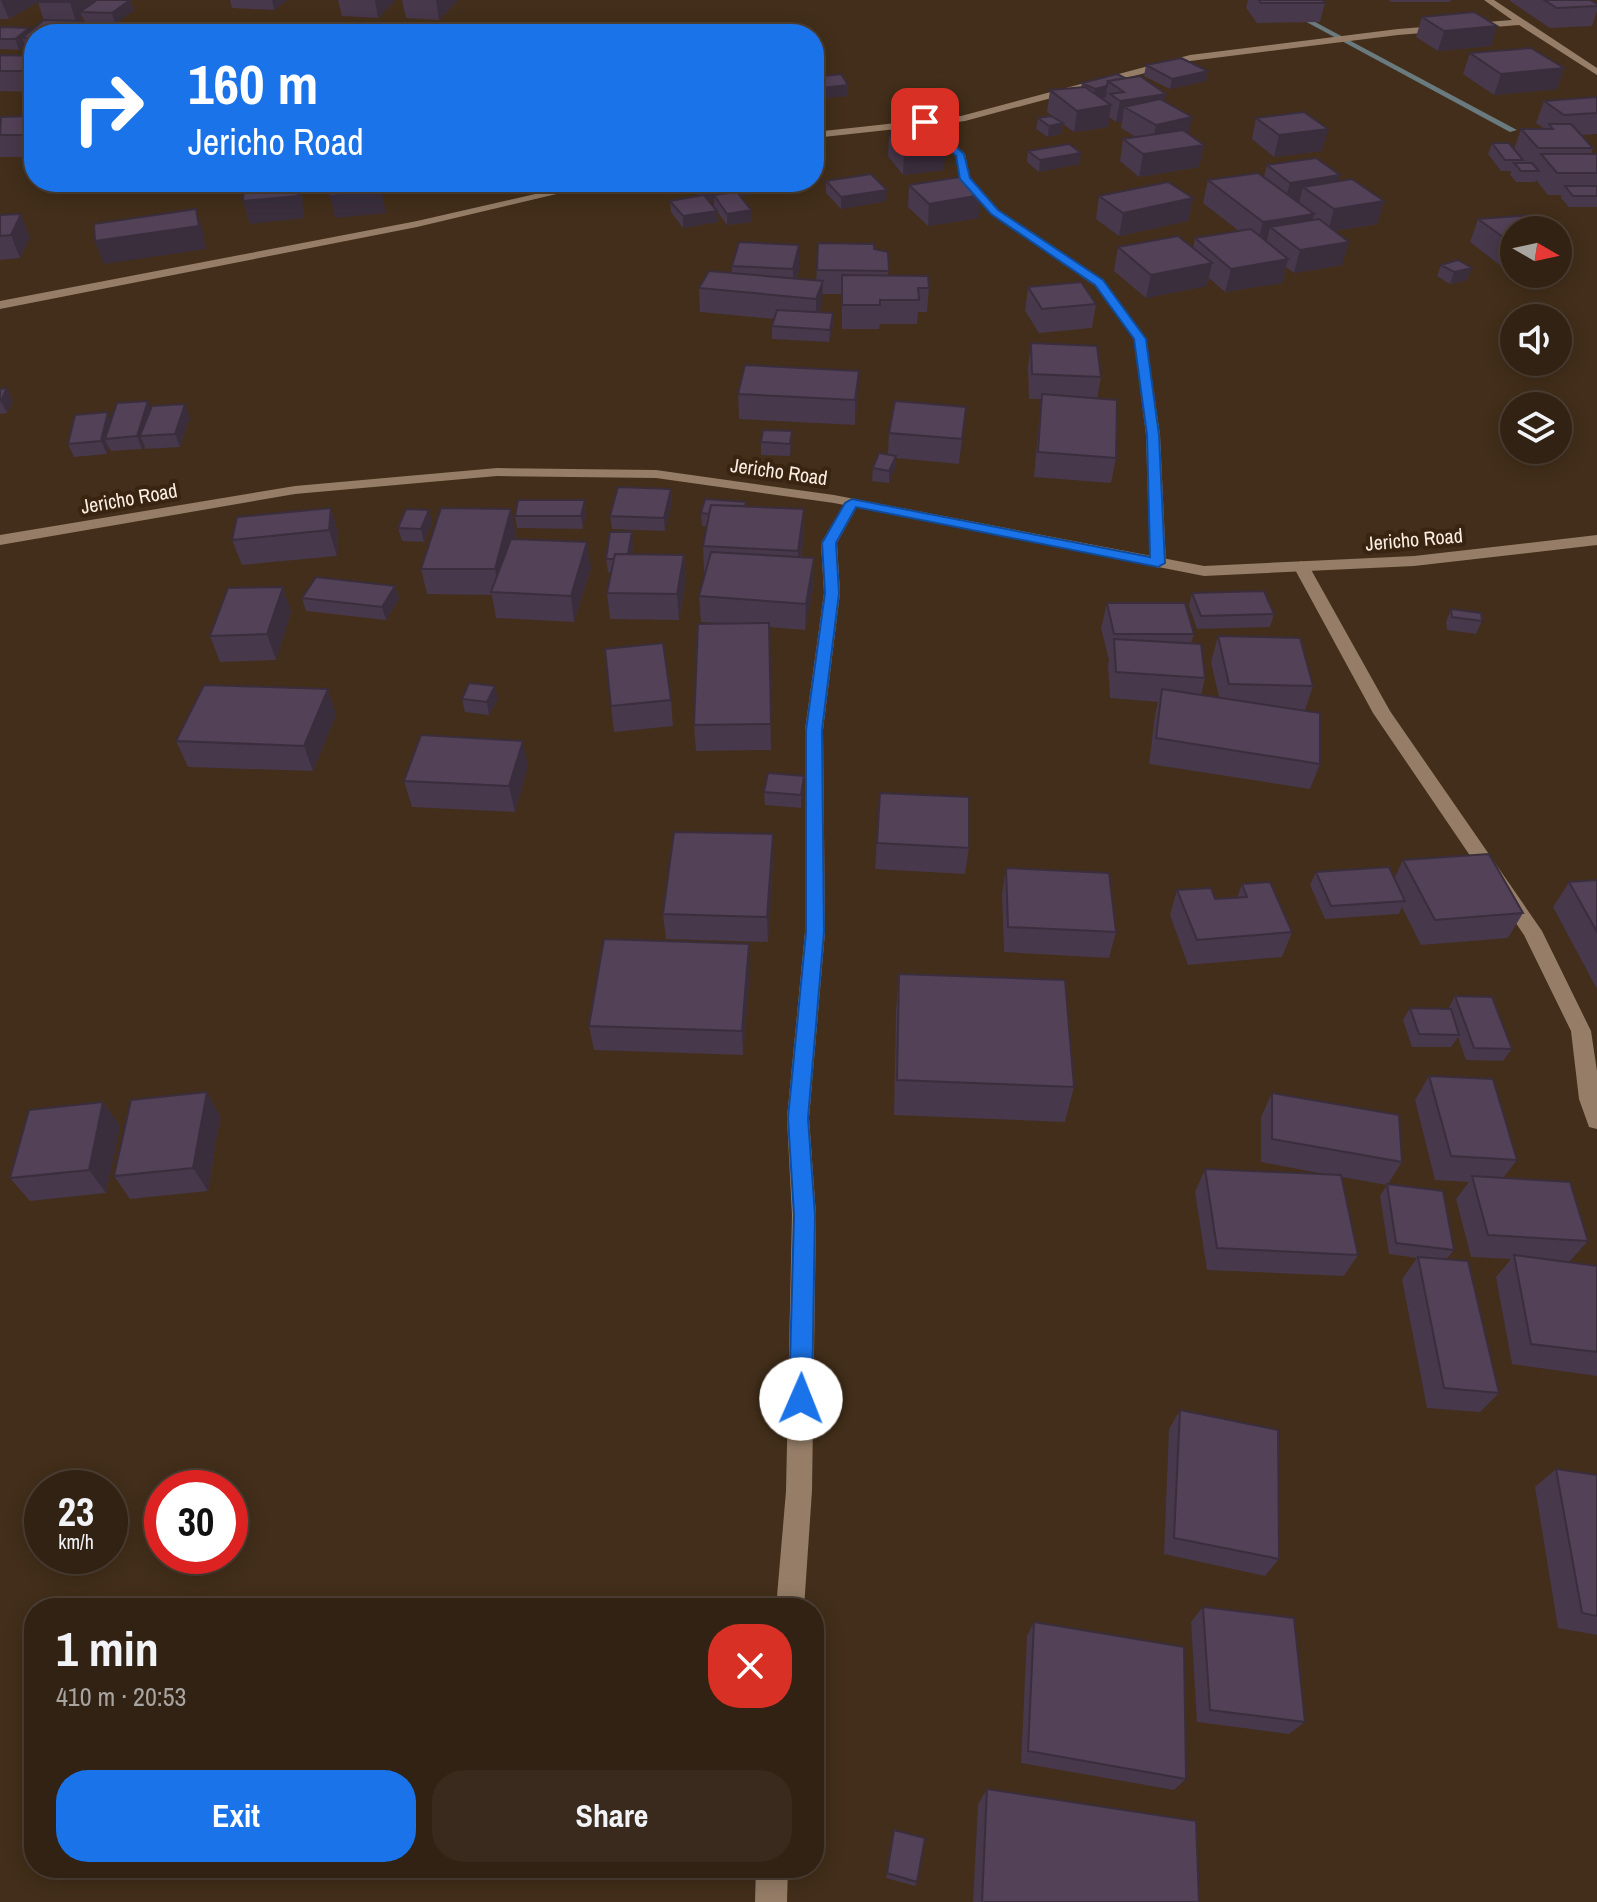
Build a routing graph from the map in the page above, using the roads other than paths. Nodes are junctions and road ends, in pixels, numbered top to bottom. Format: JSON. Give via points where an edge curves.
{"nodes":[{"id":1,"x":1488,"y":0,"type":"edge"},
{"id":2,"x":1519,"y":22,"type":"junction"},
{"id":3,"x":1597,"y":72,"type":"edge"},
{"id":4,"x":925,"y":122,"type":"junction"},
{"id":5,"x":824,"y":134,"type":"edge"},
{"id":6,"x":558,"y":192,"type":"edge"},
{"id":7,"x":0,"y":305,"type":"edge"},
{"id":8,"x":852,"y":503,"type":"junction"},
{"id":9,"x":0,"y":540,"type":"edge"},
{"id":10,"x":1597,"y":540,"type":"edge"},
{"id":11,"x":1158,"y":563,"type":"junction"},
{"id":12,"x":1301,"y":566,"type":"junction"},
{"id":13,"x":1597,"y":1120,"type":"edge"},
{"id":14,"x":791,"y":1598,"type":"edge"},
{"id":15,"x":772,"y":1878,"type":"edge"},
{"id":16,"x":771,"y":1902,"type":"edge"}],
"edges":[{"from":1,"to":2,"type":"street"},
{"from":2,"to":3,"type":"street"},
{"from":2,"to":4,"type":"street","via":[[1190,58],[961,119]]},
{"from":4,"to":5,"type":"street"},
{"from":4,"to":11,"type":"street","via":[[961,156],[965,179],[995,212],[1099,283],[1140,339],[1153,435]]},
{"from":6,"to":7,"type":"street"},
{"from":8,"to":9,"type":"street","name":"Jericho Road","via":[[656,474],[497,472],[295,490]]},
{"from":8,"to":11,"type":"street","name":"Jericho Road"},
{"from":8,"to":14,"type":"street","via":[[829,543],[832,593],[814,730],[815,932],[798,1118],[804,1215],[799,1491]]},
{"from":10,"to":12,"type":"street","name":"Jericho Road","via":[[1414,561]]},
{"from":11,"to":12,"type":"street","name":"Jericho Road","via":[[1204,571]]},
{"from":12,"to":13,"type":"street","via":[[1382,713],[1532,931],[1581,1031]]},
{"from":15,"to":16,"type":"street"}]}
